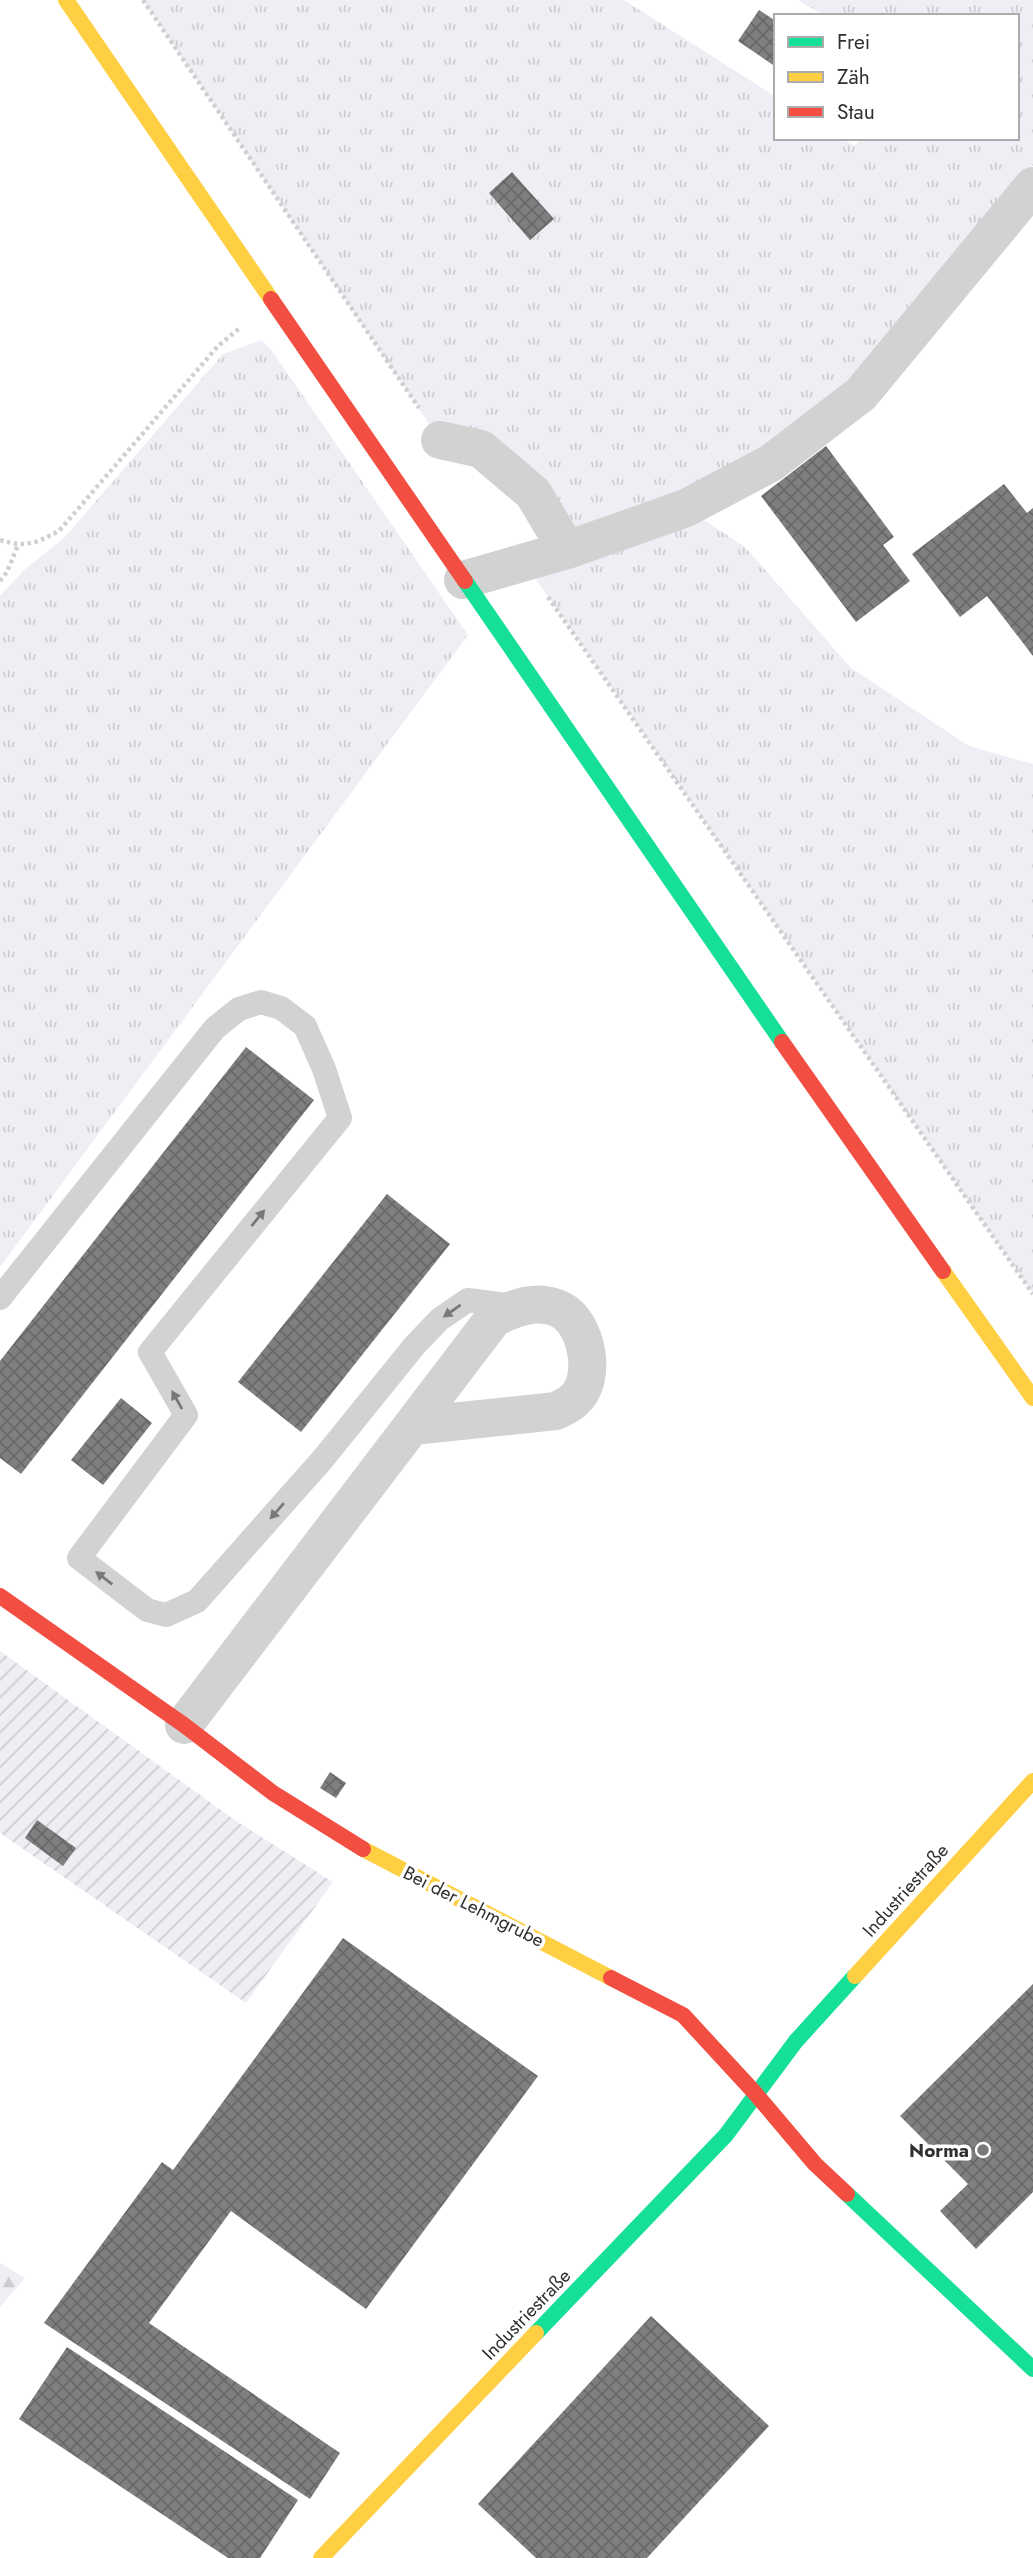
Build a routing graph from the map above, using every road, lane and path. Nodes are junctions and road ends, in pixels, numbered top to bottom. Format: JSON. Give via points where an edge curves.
{"nodes":[{"id":1,"x":65,"y":0,"type":"edge"},
{"id":2,"x":143,"y":0,"type":"edge"},
{"id":3,"x":1033,"y":186,"type":"edge"},
{"id":4,"x":271,"y":302,"type":"junction"},
{"id":5,"x":440,"y":440,"type":"joint"},
{"id":6,"x":0,"y":540,"type":"edge"},
{"id":7,"x":18,"y":545,"type":"junction"},
{"id":8,"x":567,"y":550,"type":"junction"},
{"id":9,"x":524,"y":562,"type":"junction"},
{"id":10,"x":463,"y":580,"type":"junction"},
{"id":11,"x":0,"y":581,"type":"edge"},
{"id":12,"x":1033,"y":1294,"type":"edge"},
{"id":13,"x":0,"y":1298,"type":"edge"},
{"id":14,"x":517,"y":1306,"type":"junction"},
{"id":15,"x":1033,"y":1398,"type":"edge"},
{"id":16,"x":413,"y":1426,"type":"junction"},
{"id":17,"x":0,"y":1596,"type":"edge"},
{"id":18,"x":184,"y":1725,"type":"junction"},
{"id":19,"x":1033,"y":1781,"type":"edge"},
{"id":20,"x":755,"y":2093,"type":"junction"},
{"id":21,"x":1033,"y":2370,"type":"edge"},
{"id":22,"x":321,"y":2558,"type":"edge"}],
"edges":[{"from":1,"to":4,"type":"street"},
{"from":2,"to":5,"type":"path"},
{"from":3,"to":8,"type":"street","via":[[851,404],[771,463],[686,508]]},
{"from":4,"to":7,"type":"path","via":[[218,346],[59,530],[39,542]]},
{"from":4,"to":10,"type":"street"},
{"from":5,"to":8,"type":"street","via":[[481,449],[533,493]]},
{"from":6,"to":7,"type":"path"},
{"from":7,"to":11,"type":"path"},
{"from":8,"to":9,"type":"street"},
{"from":9,"to":10,"type":"street"},
{"from":9,"to":12,"type":"path"},
{"from":10,"to":15,"type":"street"},
{"from":14,"to":13,"type":"lane","one_way":true,"via":[[468,1300],[440,1319],[197,1601],[166,1615],[146,1610],[79,1558],[186,1415],[150,1352],[340,1118],[305,1026],[281,1008],[261,1002],[239,1009],[215,1028]]},
{"from":14,"to":16,"type":"street","via":[[494,1318]]},
{"from":14,"to":16,"type":"street","via":[[542,1304],[562,1310],[578,1330],[587,1353],[588,1376],[576,1399],[556,1411]]},
{"from":16,"to":18,"type":"street"},
{"from":17,"to":18,"type":"street","name":"Bei der Lehmgrube"},
{"from":18,"to":20,"type":"street","name":"Bei der Lehmgrube","via":[[273,1793],[344,1839],[683,2015]]},
{"from":19,"to":20,"type":"street","name":"Industriestraße","via":[[796,2041]]},
{"from":20,"to":21,"type":"street","via":[[815,2164]]},
{"from":20,"to":22,"type":"street","name":"Industriestraße","via":[[726,2135]]}]}
